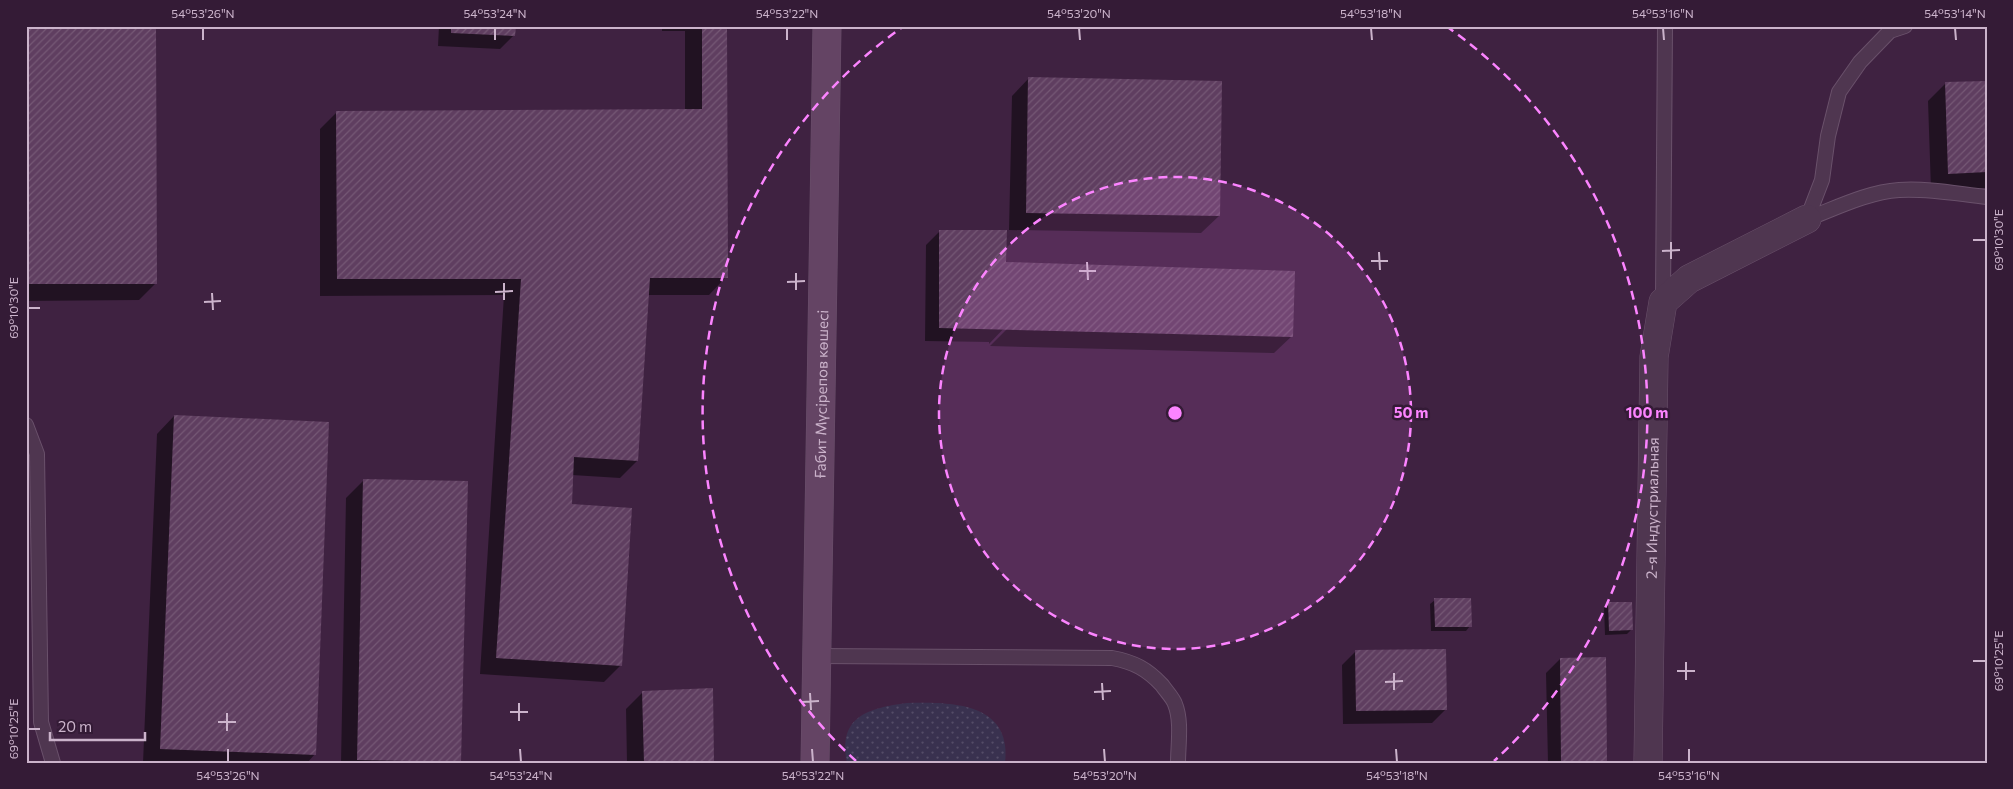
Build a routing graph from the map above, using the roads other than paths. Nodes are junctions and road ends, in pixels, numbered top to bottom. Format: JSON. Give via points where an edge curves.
{"nodes":[{"id":1,"x":827,"y":26,"type":"edge"},
{"id":2,"x":1665,"y":26,"type":"edge"},
{"id":3,"x":1905,"y":26,"type":"edge"},
{"id":4,"x":1987,"y":197,"type":"edge"},
{"id":5,"x":1807,"y":219,"type":"junction"},
{"id":6,"x":1663,"y":302,"type":"junction"},
{"id":7,"x":26,"y":425,"type":"edge"},
{"id":8,"x":816,"y":656,"type":"junction"},
{"id":9,"x":53,"y":763,"type":"edge"},
{"id":10,"x":815,"y":763,"type":"edge"},
{"id":11,"x":1178,"y":763,"type":"edge"},
{"id":12,"x":1648,"y":763,"type":"edge"}],
"edges":[{"from":1,"to":8,"type":"main road","name":"Ғабит Мүсірепов көшесі"},
{"from":2,"to":6,"type":"lane"},
{"from":3,"to":5,"type":"lane","via":[[1890,31],[1860,62],[1839,92],[1822,180]]},
{"from":4,"to":5,"type":"lane","via":[[1930,190],[1898,190],[1868,196]]},
{"from":5,"to":6,"type":"street","via":[[1689,279]]},
{"from":6,"to":12,"type":"street","name":"2-я Индустриальная","via":[[1654,357]]},
{"from":7,"to":9,"type":"lane","via":[[37,454],[41,722]]},
{"from":8,"to":10,"type":"main road","name":"Ғабит Мүсірепов көшесі"},
{"from":8,"to":11,"type":"lane","via":[[1112,658],[1128,661],[1150,673],[1175,704]]}]}
